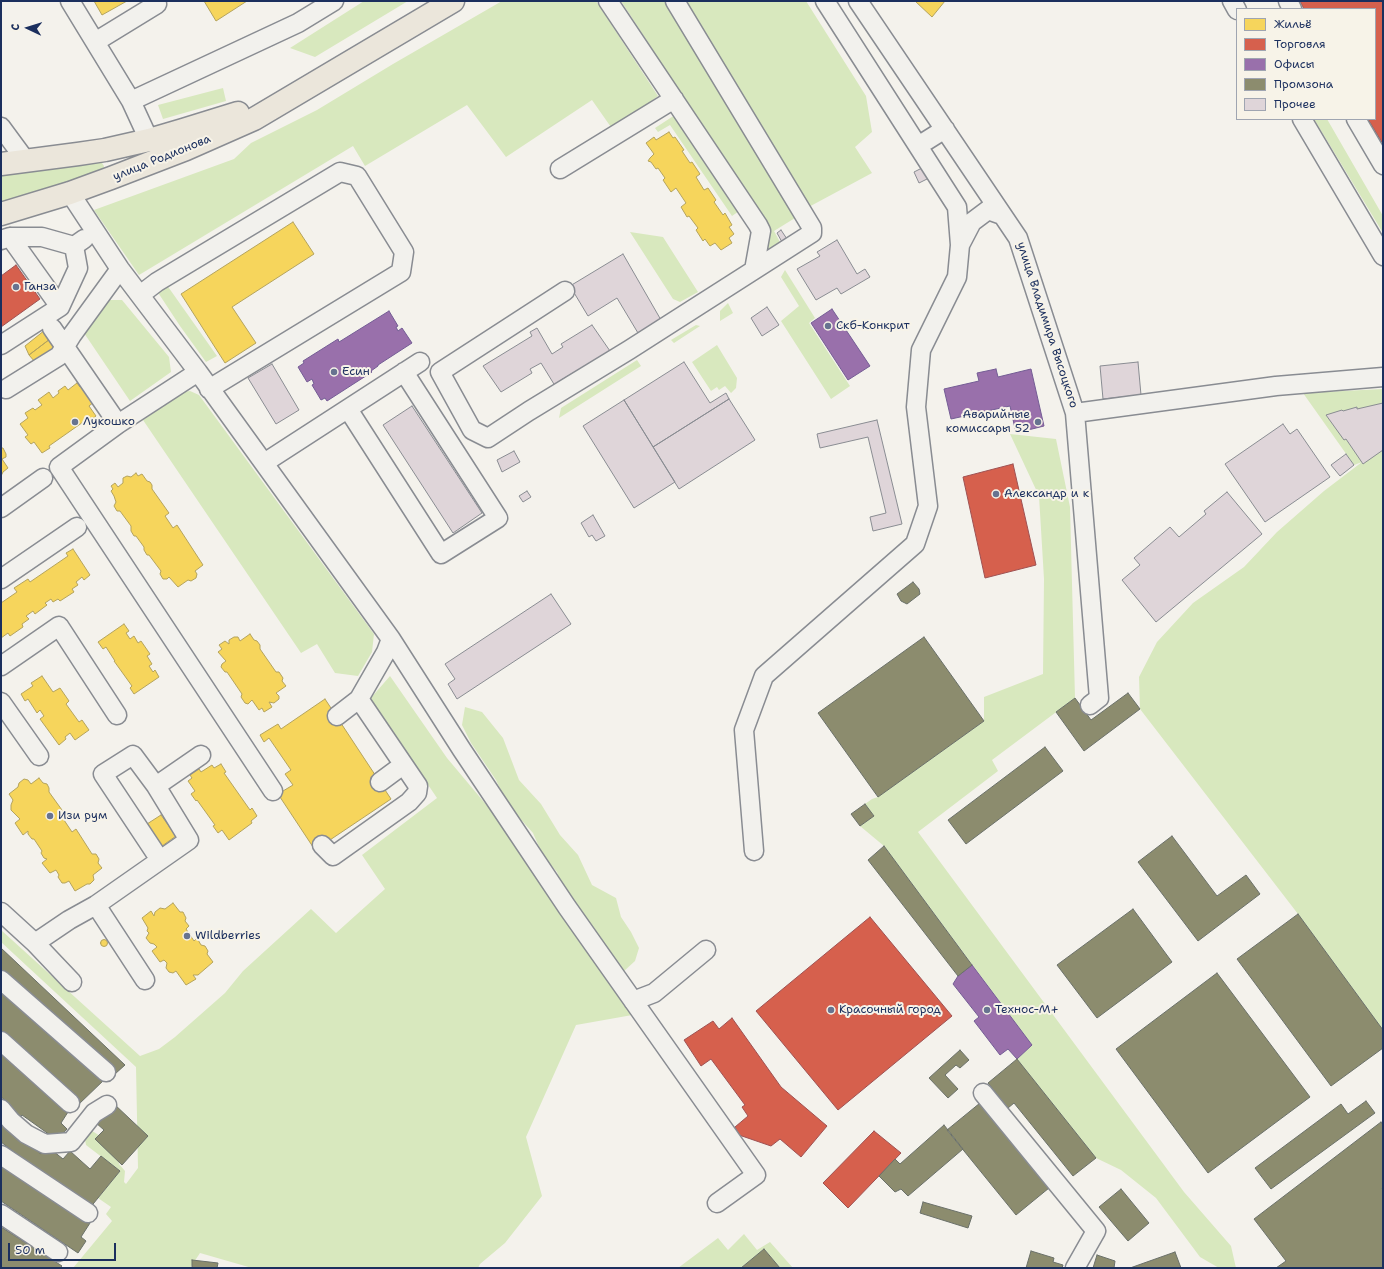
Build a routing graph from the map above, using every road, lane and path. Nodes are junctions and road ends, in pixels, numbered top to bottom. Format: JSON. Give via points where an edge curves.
{"nodes":[{"id":1,"x":70,"y":1,"type":"edge"},
{"id":2,"x":334,"y":1,"type":"edge"},
{"id":3,"x":453,"y":1,"type":"edge"},
{"id":4,"x":608,"y":1,"type":"edge"},
{"id":5,"x":675,"y":1,"type":"edge"},
{"id":6,"x":825,"y":1,"type":"edge"},
{"id":7,"x":858,"y":1,"type":"edge"},
{"id":8,"x":157,"y":4,"type":"dead end"},
{"id":9,"x":94,"y":42,"type":"junction"},
{"id":10,"x":315,"y":83,"type":"junction"},
{"id":11,"x":674,"y":98,"type":"junction"},
{"id":12,"x":131,"y":101,"type":"junction"},
{"id":13,"x":1303,"y":120,"type":"edge"},
{"id":14,"x":1357,"y":120,"type":"edge"},
{"id":15,"x":1,"y":127,"type":"edge"},
{"id":16,"x":945,"y":129,"type":"junction"},
{"id":17,"x":149,"y":140,"type":"junction"},
{"id":18,"x":918,"y":146,"type":"junction"},
{"id":19,"x":26,"y":161,"type":"junction"},
{"id":20,"x":1,"y":164,"type":"edge"},
{"id":21,"x":1383,"y":165,"type":"edge"},
{"id":22,"x":560,"y":169,"type":"dead end"},
{"id":23,"x":70,"y":193,"type":"junction"},
{"id":24,"x":1,"y":214,"type":"edge"},
{"id":25,"x":1002,"y":214,"type":"junction"},
{"id":26,"x":95,"y":232,"type":"junction"},
{"id":27,"x":5,"y":239,"type":"edge"},
{"id":28,"x":960,"y":245,"type":"junction"},
{"id":29,"x":74,"y":246,"type":"junction"},
{"id":30,"x":1383,"y":256,"type":"edge"},
{"id":31,"x":120,"y":269,"type":"junction"},
{"id":32,"x":754,"y":270,"type":"junction"},
{"id":33,"x":565,"y":291,"type":"dead end"},
{"id":34,"x":140,"y":295,"type":"junction"},
{"id":35,"x":60,"y":307,"type":"junction"},
{"id":36,"x":52,"y":328,"type":"dead end"},
{"id":37,"x":1,"y":344,"type":"edge"},
{"id":38,"x":65,"y":346,"type":"junction"},
{"id":39,"x":420,"y":362,"type":"dead end"},
{"id":40,"x":198,"y":372,"type":"junction"},
{"id":41,"x":404,"y":372,"type":"junction"},
{"id":42,"x":1383,"y":377,"type":"edge"},
{"id":43,"x":209,"y":388,"type":"junction"},
{"id":44,"x":6,"y":389,"type":"dead end"},
{"id":45,"x":348,"y":409,"type":"junction"},
{"id":46,"x":1075,"y":413,"type":"junction"},
{"id":47,"x":118,"y":424,"type":"junction"},
{"id":48,"x":264,"y":464,"type":"junction"},
{"id":49,"x":43,"y":478,"type":"dead end"},
{"id":50,"x":1,"y":508,"type":"edge"},
{"id":51,"x":77,"y":527,"type":"dead end"},
{"id":52,"x":1,"y":579,"type":"edge"},
{"id":53,"x":391,"y":639,"type":"junction"},
{"id":54,"x":1,"y":666,"type":"edge"},
{"id":55,"x":359,"y":699,"type":"junction"},
{"id":56,"x":1,"y":702,"type":"edge"},
{"id":57,"x":1090,"y":705,"type":"dead end"},
{"id":58,"x":117,"y":714,"type":"dead end"},
{"id":59,"x":336,"y":716,"type":"dead end"},
{"id":60,"x":201,"y":755,"type":"dead end"},
{"id":61,"x":39,"y":756,"type":"dead end"},
{"id":62,"x":403,"y":765,"type":"junction"},
{"id":63,"x":380,"y":782,"type":"dead end"},
{"id":64,"x":156,"y":786,"type":"junction"},
{"id":65,"x":273,"y":791,"type":"dead end"},
{"id":66,"x":322,"y":845,"type":"dead end"},
{"id":67,"x":754,"y":851,"type":"dead end"},
{"id":68,"x":160,"y":860,"type":"junction"},
{"id":69,"x":96,"y":905,"type":"junction"},
{"id":70,"x":1,"y":912,"type":"edge"},
{"id":71,"x":35,"y":943,"type":"junction"},
{"id":72,"x":706,"y":950,"type":"dead end"},
{"id":73,"x":1,"y":980,"type":"edge"},
{"id":74,"x":145,"y":980,"type":"dead end"},
{"id":75,"x":72,"y":982,"type":"dead end"},
{"id":76,"x":633,"y":1001,"type":"junction"},
{"id":77,"x":1,"y":1041,"type":"edge"},
{"id":78,"x":106,"y":1072,"type":"dead end"},
{"id":79,"x":983,"y":1093,"type":"dead end"},
{"id":80,"x":70,"y":1103,"type":"dead end"},
{"id":81,"x":107,"y":1105,"type":"dead end"},
{"id":82,"x":1,"y":1108,"type":"edge"},
{"id":83,"x":1,"y":1155,"type":"edge"},
{"id":84,"x":717,"y":1203,"type":"dead end"},
{"id":85,"x":88,"y":1212,"type":"dead end"},
{"id":86,"x":1,"y":1214,"type":"edge"},
{"id":87,"x":58,"y":1252,"type":"dead end"},
{"id":88,"x":1075,"y":1268,"type":"edge"}],
"edges":[{"from":1,"to":9,"type":"street"},
{"from":2,"to":12,"type":"street","via":[[298,23]]},
{"from":3,"to":10,"type":"main road","name":"улица Родионова"},
{"from":4,"to":11,"type":"street"},
{"from":5,"to":32,"type":"street","via":[[812,228],[812,233]]},
{"from":6,"to":18,"type":"street"},
{"from":7,"to":16,"type":"street","name":"улица Владимира Высоцкого"},
{"from":8,"to":9,"type":"street"},
{"from":9,"to":12,"type":"street"},
{"from":10,"to":17,"type":"main road","name":"улица Родионова","via":[[230,116]]},
{"from":10,"to":23,"type":"main road","name":"улица Родионова","via":[[254,119],[186,150]]},
{"from":11,"to":22,"type":"street"},
{"from":11,"to":32,"type":"street","via":[[761,231]]},
{"from":12,"to":17,"type":"street"},
{"from":13,"to":30,"type":"street"},
{"from":14,"to":21,"type":"street"},
{"from":15,"to":19,"type":"street"},
{"from":16,"to":18,"type":"street"},
{"from":16,"to":25,"type":"street","name":"улица Владимира Высоцкого"},
{"from":17,"to":19,"type":"main road","name":"улица Родионова"},
{"from":18,"to":28,"type":"street","via":[[957,208]]},
{"from":19,"to":20,"type":"main road","name":"улица Родионова"},
{"from":23,"to":24,"type":"main road","name":"улица Родионова"},
{"from":23,"to":26,"type":"street"},
{"from":25,"to":28,"type":"street","via":[[988,210],[972,222]]},
{"from":25,"to":46,"type":"street","name":"улица Владимира Высоцкого","via":[[1018,238]]},
{"from":26,"to":29,"type":"street"},
{"from":26,"to":31,"type":"street"},
{"from":27,"to":29,"type":"street","via":[[42,237]]},
{"from":27,"to":35,"type":"street"},
{"from":28,"to":67,"type":"street","via":[[957,277],[921,350],[916,407],[928,506],[915,544],[764,676],[744,730]]},
{"from":29,"to":35,"type":"street","via":[[78,268]]},
{"from":31,"to":34,"type":"street"},
{"from":31,"to":38,"type":"street"},
{"from":32,"to":33,"type":"street","via":[[488,438],[472,430],[440,372]]},
{"from":34,"to":40,"type":"street"},
{"from":34,"to":43,"type":"street","via":[[157,282],[340,172],[358,176],[404,252],[401,272]]},
{"from":35,"to":37,"type":"street"},
{"from":36,"to":38,"type":"street"},
{"from":38,"to":44,"type":"street","via":[[59,356]]},
{"from":38,"to":47,"type":"street"},
{"from":39,"to":41,"type":"street"},
{"from":40,"to":43,"type":"street"},
{"from":40,"to":47,"type":"street"},
{"from":41,"to":45,"type":"street"},
{"from":41,"to":45,"type":"street","via":[[498,518],[441,554]]},
{"from":42,"to":46,"type":"street","name":"улица Владимира Высоцкого","via":[[1276,386]]},
{"from":43,"to":48,"type":"street"},
{"from":45,"to":48,"type":"street"},
{"from":46,"to":57,"type":"street","via":[[1100,698]]},
{"from":47,"to":65,"type":"street","via":[[59,467]]},
{"from":48,"to":53,"type":"street"},
{"from":49,"to":50,"type":"street"},
{"from":51,"to":52,"type":"street"},
{"from":53,"to":55,"type":"street"},
{"from":53,"to":76,"type":"street","via":[[462,750]]},
{"from":54,"to":58,"type":"street","via":[[59,626]]},
{"from":55,"to":59,"type":"street"},
{"from":55,"to":62,"type":"street"},
{"from":56,"to":61,"type":"street"},
{"from":60,"to":64,"type":"street"},
{"from":62,"to":63,"type":"street"},
{"from":62,"to":66,"type":"street","via":[[418,786],[417,794],[409,802],[333,856]]},
{"from":64,"to":68,"type":"street","via":[[189,840]]},
{"from":64,"to":68,"type":"street","via":[[133,754],[103,774]]},
{"from":68,"to":69,"type":"street"},
{"from":69,"to":71,"type":"street"},
{"from":69,"to":74,"type":"street"},
{"from":70,"to":71,"type":"street"},
{"from":71,"to":75,"type":"street"},
{"from":72,"to":76,"type":"street","via":[[654,993]]},
{"from":73,"to":78,"type":"street"},
{"from":76,"to":84,"type":"street","via":[[756,1174]]},
{"from":77,"to":80,"type":"street"},
{"from":79,"to":88,"type":"street","via":[[1096,1231]]},
{"from":81,"to":82,"type":"street","via":[[94,1113],[71,1142],[45,1144],[26,1134]]},
{"from":83,"to":85,"type":"street"},
{"from":86,"to":87,"type":"street"}]}
